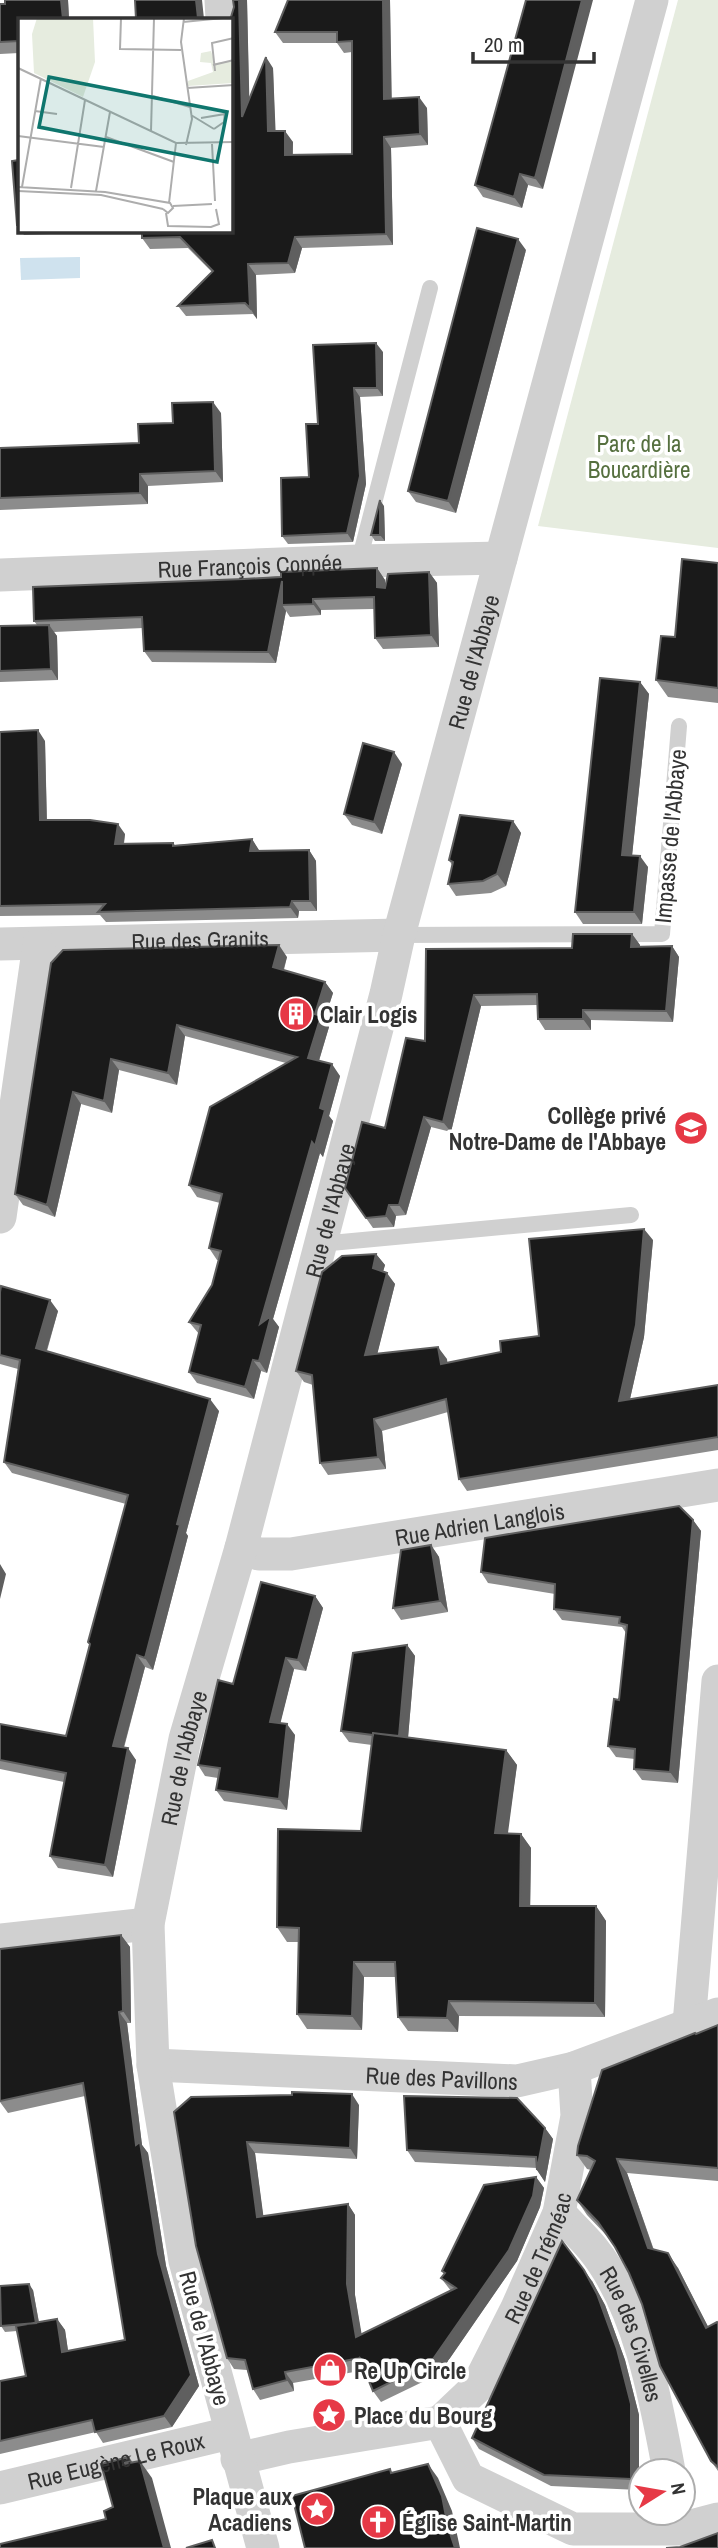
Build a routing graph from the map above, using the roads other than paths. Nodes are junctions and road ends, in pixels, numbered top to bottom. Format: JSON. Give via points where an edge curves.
{"nodes":[{"id":1,"x":221,"y":0,"type":"edge"},
{"id":2,"x":652,"y":0,"type":"edge"},
{"id":3,"x":222,"y":18,"type":"edge"},
{"id":4,"x":430,"y":288,"type":"dead end"},
{"id":5,"x":501,"y":558,"type":"junction"},
{"id":6,"x":359,"y":561,"type":"junction"},
{"id":7,"x":0,"y":575,"type":"edge"},
{"id":8,"x":679,"y":726,"type":"dead end"},
{"id":9,"x":398,"y":935,"type":"junction"},
{"id":10,"x":0,"y":944,"type":"edge"},
{"id":11,"x":39,"y":944,"type":"junction"},
{"id":12,"x":631,"y":1215,"type":"dead end"},
{"id":13,"x":0,"y":1217,"type":"edge"},
{"id":14,"x":320,"y":1244,"type":"junction"},
{"id":15,"x":718,"y":1485,"type":"edge"},
{"id":16,"x":241,"y":1548,"type":"junction"},
{"id":17,"x":718,"y":1681,"type":"edge"},
{"id":18,"x":148,"y":1924,"type":"junction"},
{"id":19,"x":0,"y":1940,"type":"edge"},
{"id":20,"x":704,"y":2019,"type":"edge"},
{"id":21,"x":153,"y":2065,"type":"junction"},
{"id":22,"x":574,"y":2068,"type":"junction"},
{"id":23,"x":558,"y":2213,"type":"junction"},
{"id":24,"x":440,"y":2423,"type":"junction"},
{"id":25,"x":234,"y":2446,"type":"junction"},
{"id":26,"x":666,"y":2457,"type":"edge"},
{"id":27,"x":0,"y":2488,"type":"edge"},
{"id":28,"x":718,"y":2519,"type":"edge"},
{"id":29,"x":697,"y":2520,"type":"edge"},
{"id":30,"x":644,"y":2527,"type":"edge"},
{"id":31,"x":573,"y":2539,"type":"edge"},
{"id":32,"x":263,"y":2548,"type":"edge"}],
"edges":[{"from":1,"to":3,"type":"street"},
{"from":2,"to":5,"type":"street","name":"Rue de l'Abbaye"},
{"from":4,"to":6,"type":"lane"},
{"from":5,"to":6,"type":"street","name":"Rue François Coppée"},
{"from":5,"to":9,"type":"street","name":"Rue de l'Abbaye"},
{"from":6,"to":7,"type":"street","name":"Rue François Coppée"},
{"from":8,"to":9,"type":"lane","name":"Impasse de l'Abbaye","via":[[662,934]]},
{"from":9,"to":11,"type":"street","name":"Rue des Granits"},
{"from":9,"to":14,"type":"street","name":"Rue de l'Abbaye"},
{"from":10,"to":11,"type":"street","name":"Rue des Granits"},
{"from":11,"to":13,"type":"street"},
{"from":12,"to":14,"type":"lane"},
{"from":14,"to":16,"type":"street","name":"Rue de l'Abbaye"},
{"from":15,"to":16,"type":"street","name":"Rue Adrien Langlois","via":[[290,1554],[259,1554]]},
{"from":16,"to":18,"type":"street","name":"Rue de l'Abbaye","via":[[185,1739]]},
{"from":17,"to":20,"type":"street"},
{"from":18,"to":19,"type":"street"},
{"from":18,"to":21,"type":"street","name":"Rue de l'Abbaye"},
{"from":20,"to":22,"type":"street","name":"Rue des Pavillons"},
{"from":21,"to":22,"type":"street","name":"Rue des Pavillons","via":[[517,2081]]},
{"from":21,"to":25,"type":"street","name":"Rue de l'Abbaye","via":[[185,2261]]},
{"from":22,"to":23,"type":"street","name":"Rue de Tréméac","via":[[578,2116]]},
{"from":23,"to":24,"type":"street","name":"Rue de Tréméac","via":[[477,2387]]},
{"from":23,"to":26,"type":"street","name":"Rue des Civelles","via":[[593,2249],[623,2301],[651,2377]]},
{"from":24,"to":25,"type":"street","via":[[289,2447]]},
{"from":24,"to":31,"type":"street","via":[[468,2478]]},
{"from":25,"to":27,"type":"street","name":"Rue Eugène Le Roux"},
{"from":25,"to":32,"type":"street","name":"Rue de l'Abbaye"},
{"from":28,"to":29,"type":"street"},
{"from":30,"to":31,"type":"street"}]}
